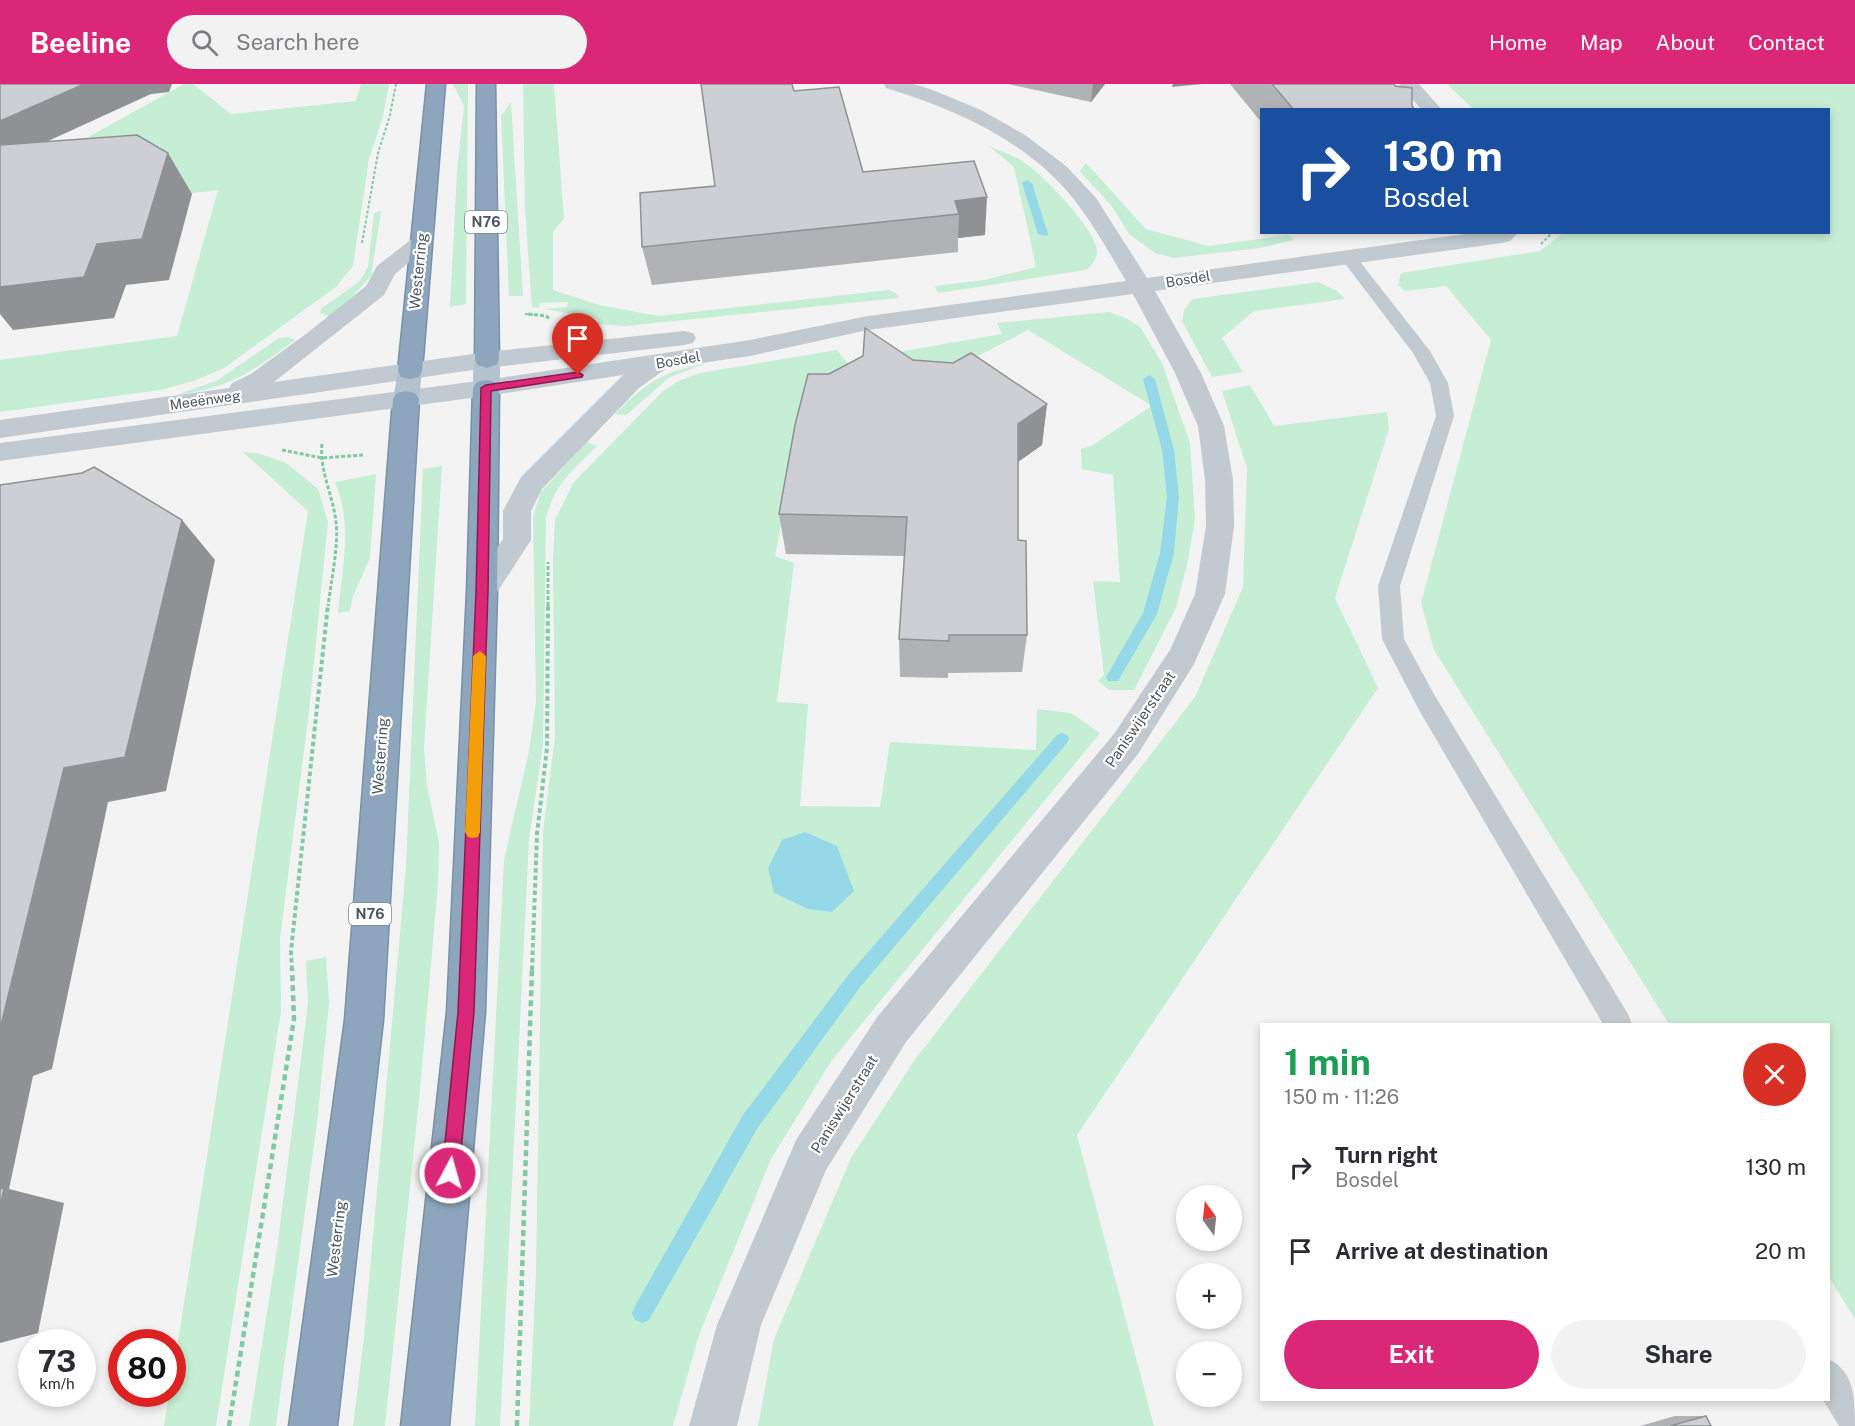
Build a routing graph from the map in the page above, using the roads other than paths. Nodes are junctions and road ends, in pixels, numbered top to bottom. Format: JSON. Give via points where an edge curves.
{"nodes":[{"id":1,"x":436,"y":84,"type":"edge"},
{"id":2,"x":486,"y":84,"type":"edge"},
{"id":3,"x":893,"y":84,"type":"edge"},
{"id":4,"x":1408,"y":84,"type":"edge"},
{"id":5,"x":1431,"y":108,"type":"edge"},
{"id":6,"x":1505,"y":234,"type":"edge"},
{"id":7,"x":421,"y":243,"type":"junction"},
{"id":8,"x":1348,"y":257,"type":"junction"},
{"id":9,"x":1141,"y":286,"type":"junction"},
{"id":10,"x":868,"y":323,"type":"junction"},
{"id":11,"x":487,"y":360,"type":"junction"},
{"id":12,"x":660,"y":363,"type":"junction"},
{"id":13,"x":408,"y":385,"type":"junction"},
{"id":14,"x":486,"y":388,"type":"junction"},
{"id":15,"x":223,"y":398,"type":"junction"},
{"id":16,"x":0,"y":429,"type":"edge"},
{"id":17,"x":0,"y":452,"type":"edge"},
{"id":18,"x":482,"y":592,"type":"junction"},
{"id":19,"x":1617,"y":1023,"type":"edge"},
{"id":20,"x":1830,"y":1379,"type":"edge"},
{"id":21,"x":1855,"y":1420,"type":"edge"},
{"id":22,"x":313,"y":1426,"type":"edge"},
{"id":23,"x":425,"y":1426,"type":"edge"},
{"id":24,"x":713,"y":1426,"type":"edge"}],
"edges":[{"from":1,"to":7,"type":"highway","name":"Westerring","number":"N76"},
{"from":2,"to":11,"type":"highway","number":"N76"},
{"from":3,"to":9,"type":"street","name":"Paniswijerstraat","via":[[974,114],[1018,139],[1059,170],[1088,203]]},
{"from":4,"to":5,"type":"street"},
{"from":6,"to":8,"type":"street","name":"Bosdel"},
{"from":7,"to":13,"type":"highway","name":"Westerring","number":"N76"},
{"from":7,"to":15,"type":"street","via":[[385,271],[376,290],[315,339],[260,380]]},
{"from":8,"to":9,"type":"street","name":"Bosdel"},
{"from":8,"to":19,"type":"lane","via":[[1421,351],[1439,383],[1445,416],[1389,586],[1393,639],[1426,703]]},
{"from":9,"to":10,"type":"street","name":"Bosdel"},
{"from":9,"to":24,"type":"street","name":"Paniswijerstraat","via":[[1188,373],[1211,426],[1219,480],[1220,526],[1210,594],[1183,655],[1126,744],[892,1029],[811,1155],[739,1324]]},
{"from":10,"to":11,"type":"street","name":"Bosdel","via":[[804,325]]},
{"from":10,"to":12,"type":"street","name":"Bosdel"},
{"from":11,"to":13,"type":"street","name":"Bosdel"},
{"from":11,"to":14,"type":"main road","number":"N76"},
{"from":12,"to":14,"type":"street","name":"Bosdel"},
{"from":12,"to":18,"type":"street","via":[[630,382],[531,484],[518,511],[517,540]]},
{"from":13,"to":14,"type":"street","name":"Bosdel"},
{"from":13,"to":15,"type":"street","name":"Meeënweg"},
{"from":13,"to":17,"type":"street","name":"Meeënweg"},
{"from":13,"to":22,"type":"highway","name":"Westerring","number":"N76","via":[[364,1020]]},
{"from":14,"to":18,"type":"highway","number":"N76"},
{"from":15,"to":16,"type":"street","name":"Meeënweg"},
{"from":18,"to":23,"type":"highway","number":"N76","via":[[466,1012]]},
{"from":20,"to":21,"type":"lane"}]}
